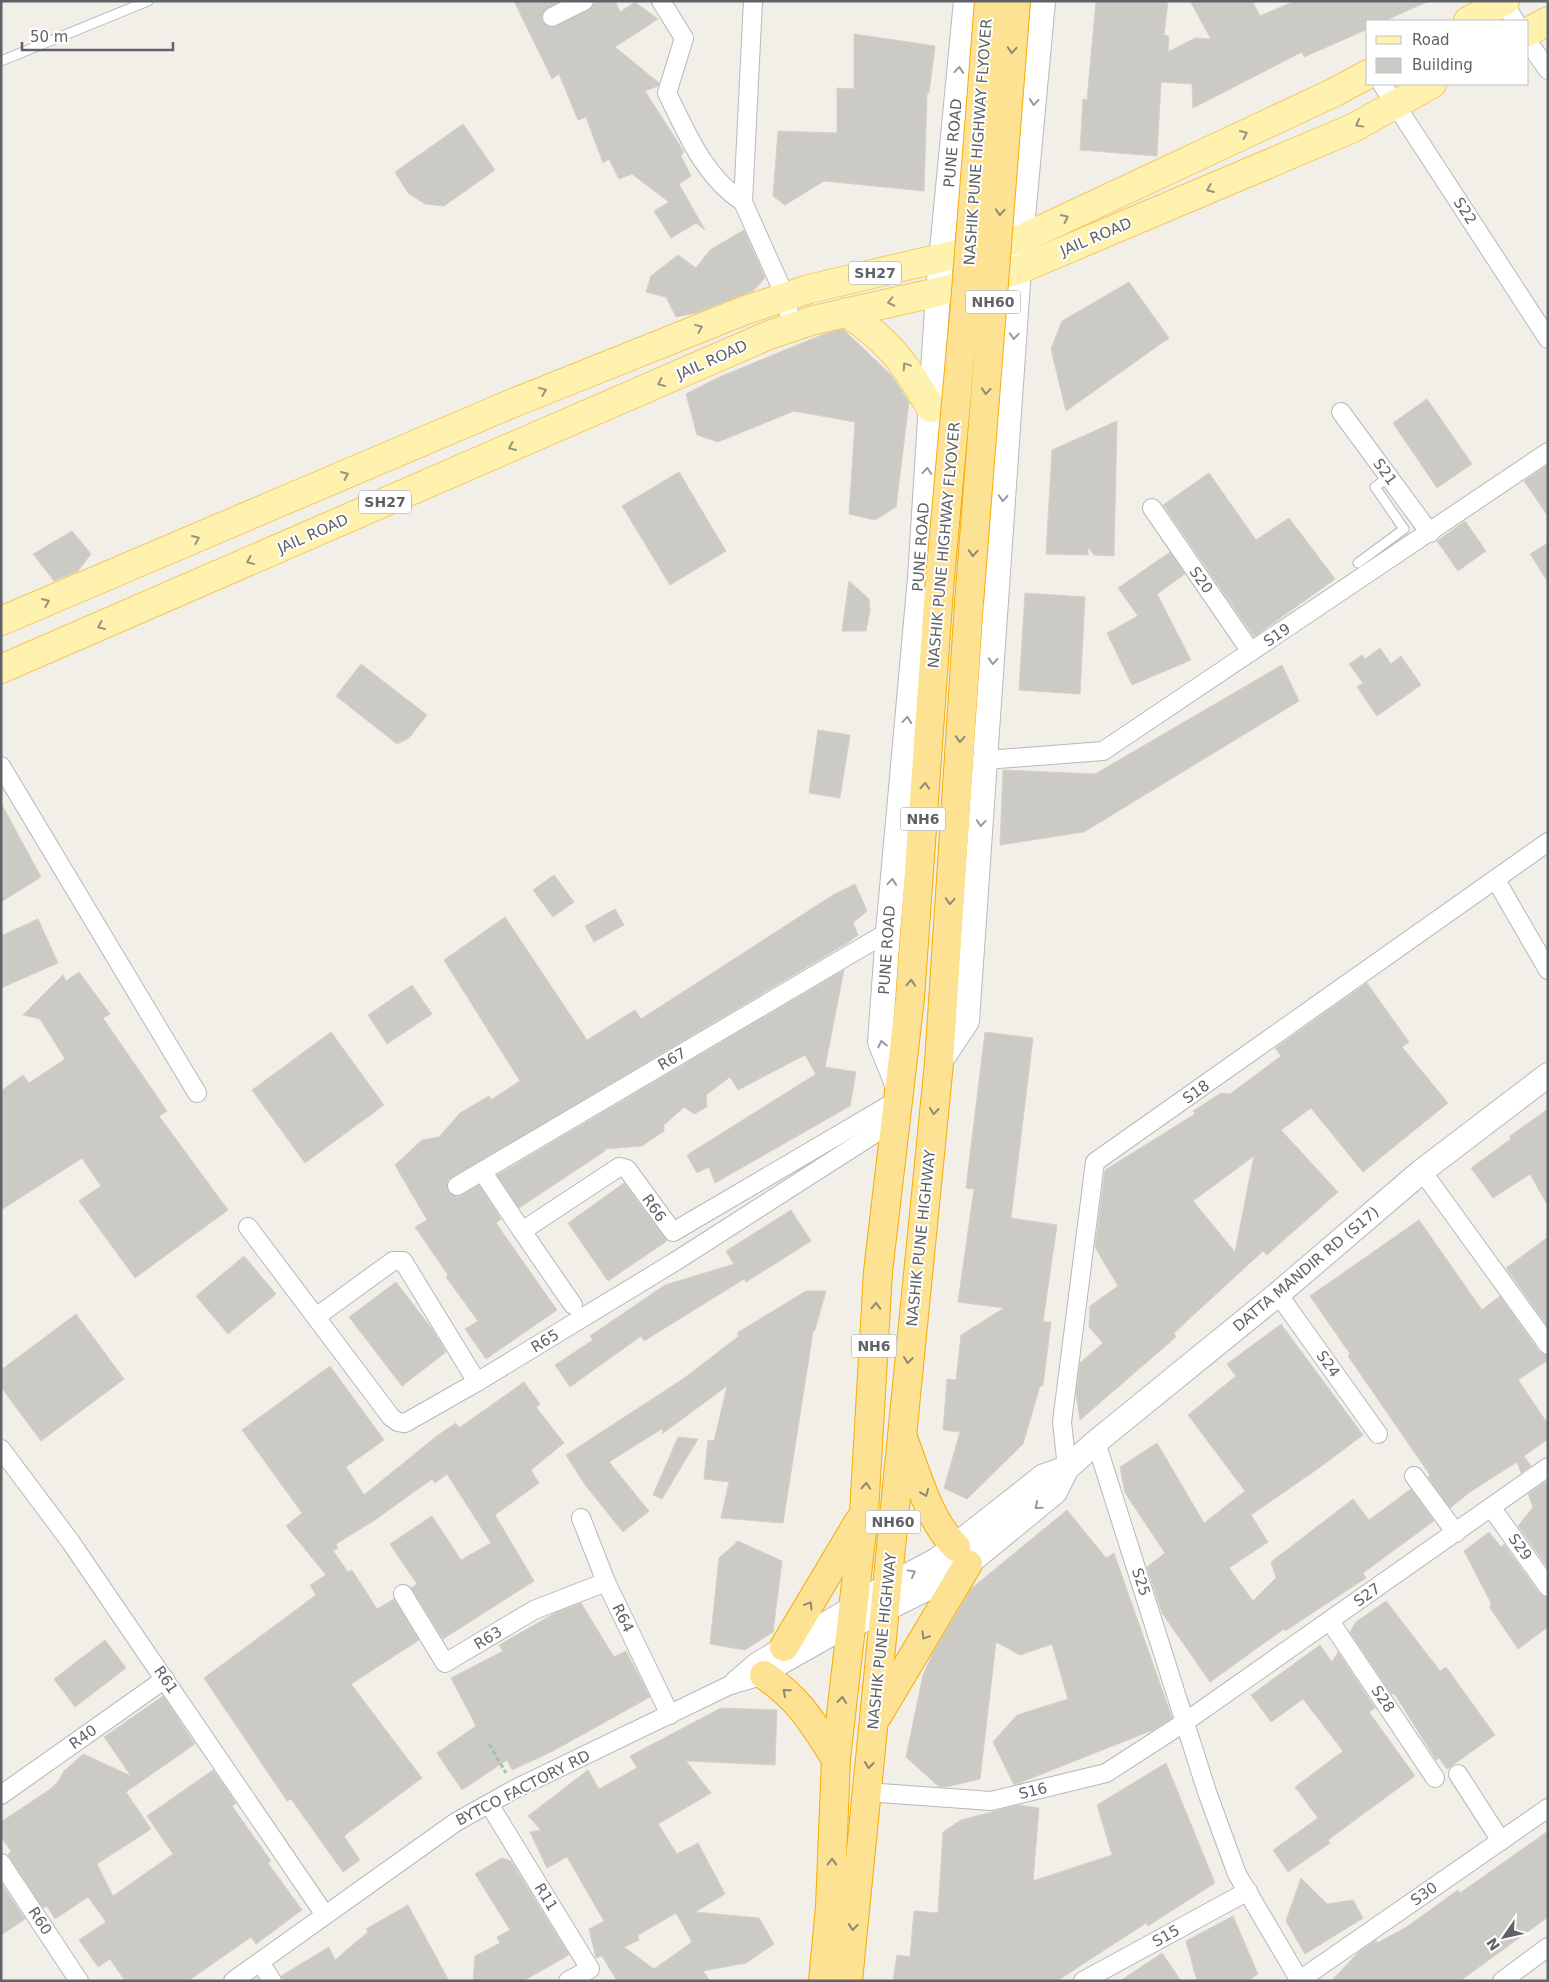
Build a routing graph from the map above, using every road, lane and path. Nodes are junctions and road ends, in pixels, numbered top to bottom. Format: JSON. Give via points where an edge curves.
{"nodes":[{"id":1,"x":148,"y":1,"type":"edge"},
{"id":2,"x":584,"y":1,"type":"edge"},
{"id":3,"x":661,"y":1,"type":"edge"},
{"id":4,"x":753,"y":1,"type":"edge"},
{"id":5,"x":966,"y":1,"type":"edge"},
{"id":6,"x":988,"y":1,"type":"edge"},
{"id":7,"x":1016,"y":1,"type":"edge"},
{"id":8,"x":1043,"y":1,"type":"edge"},
{"id":9,"x":1507,"y":6,"type":"edge"},
{"id":10,"x":552,"y":17,"type":"dead end"},
{"id":11,"x":1471,"y":20,"type":"edge"},
{"id":12,"x":1548,"y":21,"type":"edge"},
{"id":13,"x":1529,"y":31,"type":"edge"},
{"id":14,"x":1529,"y":43,"type":"edge"},
{"id":15,"x":1,"y":61,"type":"edge"},
{"id":16,"x":1548,"y":70,"type":"edge"},
{"id":17,"x":1366,"y":75,"type":"edge"},
{"id":18,"x":1428,"y":85,"type":"edge"},
{"id":19,"x":1389,"y":94,"type":"edge"},
{"id":20,"x":742,"y":202,"type":"junction"},
{"id":21,"x":1021,"y":239,"type":"junction"},
{"id":22,"x":942,"y":258,"type":"junction"},
{"id":23,"x":1018,"y":270,"type":"junction"},
{"id":24,"x":938,"y":292,"type":"junction"},
{"id":25,"x":797,"y":293,"type":"junction"},
{"id":26,"x":846,"y":312,"type":"junction"},
{"id":27,"x":792,"y":327,"type":"junction"},
{"id":28,"x":1548,"y":339,"type":"edge"},
{"id":29,"x":931,"y":408,"type":"junction"},
{"id":30,"x":1341,"y":412,"type":"dead end"},
{"id":31,"x":1548,"y":452,"type":"edge"},
{"id":32,"x":1389,"y":477,"type":"junction"},
{"id":33,"x":1152,"y":508,"type":"dead end"},
{"id":34,"x":1430,"y":533,"type":"junction"},
{"id":35,"x":1358,"y":563,"type":"dead end"},
{"id":36,"x":939,"y":589,"type":"joint"},
{"id":37,"x":969,"y":603,"type":"joint"},
{"id":38,"x":1,"y":621,"type":"edge"},
{"id":39,"x":1251,"y":652,"type":"junction"},
{"id":40,"x":1,"y":669,"type":"edge"},
{"id":41,"x":986,"y":760,"type":"junction"},
{"id":42,"x":1,"y":766,"type":"edge"},
{"id":43,"x":1548,"y":842,"type":"edge"},
{"id":44,"x":1496,"y":880,"type":"junction"},
{"id":45,"x":888,"y":932,"type":"junction"},
{"id":46,"x":1548,"y":970,"type":"edge"},
{"id":47,"x":938,"y":1063,"type":"junction"},
{"id":48,"x":1548,"y":1075,"type":"edge"},
{"id":49,"x":197,"y":1094,"type":"dead end"},
{"id":50,"x":898,"y":1103,"type":"junction"},
{"id":51,"x":482,"y":1171,"type":"junction"},
{"id":52,"x":1422,"y":1171,"type":"junction"},
{"id":53,"x":457,"y":1186,"type":"dead end"},
{"id":54,"x":248,"y":1227,"type":"dead end"},
{"id":55,"x":522,"y":1231,"type":"junction"},
{"id":56,"x":673,"y":1232,"type":"junction"},
{"id":57,"x":686,"y":1254,"type":"junction"},
{"id":58,"x":1278,"y":1294,"type":"junction"},
{"id":59,"x":573,"y":1305,"type":"dead end"},
{"id":60,"x":316,"y":1317,"type":"junction"},
{"id":61,"x":1548,"y":1345,"type":"edge"},
{"id":62,"x":477,"y":1382,"type":"junction"},
{"id":63,"x":901,"y":1432,"type":"junction"},
{"id":64,"x":1378,"y":1434,"type":"dead end"},
{"id":65,"x":1096,"y":1442,"type":"junction"},
{"id":66,"x":1,"y":1449,"type":"edge"},
{"id":67,"x":1548,"y":1467,"type":"edge"},
{"id":68,"x":1066,"y":1468,"type":"junction"},
{"id":69,"x":1414,"y":1476,"type":"dead end"},
{"id":70,"x":1491,"y":1507,"type":"junction"},
{"id":71,"x":864,"y":1513,"type":"junction"},
{"id":72,"x":582,"y":1518,"type":"dead end"},
{"id":73,"x":1456,"y":1532,"type":"junction"},
{"id":74,"x":962,"y":1555,"type":"junction"},
{"id":75,"x":606,"y":1582,"type":"junction"},
{"id":76,"x":1548,"y":1587,"type":"edge"},
{"id":77,"x":403,"y":1594,"type":"dead end"},
{"id":78,"x":886,"y":1599,"type":"junction"},
{"id":79,"x":852,"y":1615,"type":"junction"},
{"id":80,"x":1330,"y":1621,"type":"junction"},
{"id":81,"x":784,"y":1647,"type":"junction"},
{"id":82,"x":764,"y":1675,"type":"junction"},
{"id":83,"x":165,"y":1679,"type":"junction"},
{"id":84,"x":728,"y":1686,"type":"junction"},
{"id":85,"x":670,"y":1715,"type":"junction"},
{"id":86,"x":874,"y":1722,"type":"junction"},
{"id":87,"x":1186,"y":1722,"type":"junction"},
{"id":88,"x":489,"y":1744,"type":"dead end"},
{"id":89,"x":836,"y":1759,"type":"junction"},
{"id":90,"x":1458,"y":1774,"type":"dead end"},
{"id":91,"x":1435,"y":1778,"type":"dead end"},
{"id":92,"x":515,"y":1789,"type":"junction"},
{"id":93,"x":866,"y":1792,"type":"junction"},
{"id":94,"x":1,"y":1795,"type":"edge"},
{"id":95,"x":490,"y":1804,"type":"junction"},
{"id":96,"x":1548,"y":1808,"type":"edge"},
{"id":97,"x":1501,"y":1841,"type":"junction"},
{"id":98,"x":1,"y":1862,"type":"edge"},
{"id":99,"x":1248,"y":1891,"type":"junction"},
{"id":100,"x":325,"y":1915,"type":"junction"},
{"id":101,"x":1548,"y":1947,"type":"edge"},
{"id":102,"x":260,"y":1962,"type":"junction"},
{"id":103,"x":1300,"y":1980,"type":"edge"},
{"id":104,"x":79,"y":1981,"type":"edge"},
{"id":105,"x":234,"y":1981,"type":"edge"},
{"id":106,"x":272,"y":1981,"type":"edge"},
{"id":107,"x":568,"y":1981,"type":"edge"},
{"id":108,"x":823,"y":1981,"type":"edge"},
{"id":109,"x":848,"y":1981,"type":"edge"},
{"id":110,"x":1083,"y":1981,"type":"edge"},
{"id":111,"x":1502,"y":1981,"type":"edge"}],
"edges":[{"from":1,"to":15,"type":"lane"},
{"from":2,"to":10,"type":"street"},
{"from":3,"to":20,"type":"street","via":[[684,38],[667,93],[698,157],[725,191]]},
{"from":4,"to":20,"type":"street"},
{"from":22,"to":5,"type":"main road","name":"PUNE ROAD","one_way":true},
{"from":6,"to":36,"type":"highway","name":"NASHIK PUNE HIGHWAY FLYOVER","number":"NH60","bridge":true},
{"from":7,"to":37,"type":"highway","name":"NASHIK PUNE HIGHWAY FLYOVER","number":"NH60","one_way":true,"bridge":true},
{"from":8,"to":21,"type":"main road","one_way":true},
{"from":9,"to":11,"type":"main road"},
{"from":12,"to":13,"type":"main road"},
{"from":14,"to":16,"type":"street"},
{"from":21,"to":17,"type":"main road","name":"JAIL ROAD","one_way":true},
{"from":18,"to":19,"type":"main road","name":"JAIL ROAD"},
{"from":19,"to":23,"type":"main road","name":"JAIL ROAD","one_way":true,"via":[[1352,128]]},
{"from":19,"to":28,"type":"street","name":"S22"},
{"from":20,"to":25,"type":"street"},
{"from":21,"to":22,"type":"main road","name":"JAIL ROAD","number":"SH27"},
{"from":21,"to":23,"type":"main road"},
{"from":22,"to":24,"type":"main road","name":"PUNE ROAD"},
{"from":22,"to":25,"type":"main road","name":"JAIL ROAD","number":"SH27"},
{"from":23,"to":24,"type":"main road","name":"JAIL ROAD","number":"SH27"},
{"from":23,"to":41,"type":"main road","one_way":true},
{"from":24,"to":26,"type":"main road","name":"JAIL ROAD","number":"SH27","one_way":true},
{"from":24,"to":29,"type":"main road","name":"PUNE ROAD"},
{"from":25,"to":27,"type":"street"},
{"from":38,"to":25,"type":"main road","name":"JAIL ROAD","one_way":true,"via":[[513,403]]},
{"from":26,"to":27,"type":"main road","name":"JAIL ROAD","number":"SH27"},
{"from":29,"to":26,"type":"main road","one_way":true,"via":[[894,350]]},
{"from":27,"to":40,"type":"main road","name":"JAIL ROAD","number":"SH27","one_way":true},
{"from":45,"to":29,"type":"main road","name":"PUNE ROAD","one_way":true,"via":[[920,578]]},
{"from":30,"to":32,"type":"street","name":"S21"},
{"from":31,"to":34,"type":"street","name":"S19"},
{"from":32,"to":34,"type":"street","name":"S21"},
{"from":32,"to":35,"type":"lane","via":[[1375,487],[1404,530]]},
{"from":33,"to":39,"type":"street","name":"S20"},
{"from":34,"to":39,"type":"street","name":"S19"},
{"from":50,"to":36,"type":"highway","name":"NASHIK PUNE HIGHWAY FLYOVER","number":"NH6","one_way":true,"via":[[910,998]]},
{"from":37,"to":47,"type":"highway","name":"NASHIK PUNE HIGHWAY FLYOVER","number":"NH6","one_way":true},
{"from":39,"to":41,"type":"street","name":"S19","via":[[1103,752]]},
{"from":41,"to":47,"type":"main road","one_way":true,"via":[[967,1021]]},
{"from":42,"to":49,"type":"street"},
{"from":43,"to":44,"type":"street","name":"S18"},
{"from":44,"to":46,"type":"street"},
{"from":44,"to":68,"type":"street","name":"S18","via":[[1095,1162],[1062,1422]]},
{"from":50,"to":45,"type":"main road","name":"PUNE ROAD","one_way":true,"via":[[880,1042]]},
{"from":45,"to":51,"type":"street","name":"R67"},
{"from":47,"to":63,"type":"highway","name":"NASHIK PUNE HIGHWAY","number":"NH60","one_way":true},
{"from":48,"to":52,"type":"main road","name":"DATTA MANDIR RD (S17)"},
{"from":50,"to":56,"type":"street","name":"R66"},
{"from":50,"to":57,"type":"street","name":"R65"},
{"from":71,"to":50,"type":"highway","number":"NH6","one_way":true,"via":[[878,1272]]},
{"from":51,"to":53,"type":"street","name":"R67"},
{"from":51,"to":55,"type":"street"},
{"from":52,"to":58,"type":"main road","name":"DATTA MANDIR RD (S17)"},
{"from":52,"to":61,"type":"street"},
{"from":54,"to":60,"type":"street","name":"R65"},
{"from":55,"to":56,"type":"street","name":"R66","via":[[619,1167],[626,1169]]},
{"from":55,"to":59,"type":"street"},
{"from":56,"to":57,"type":"street"},
{"from":57,"to":62,"type":"street","name":"R65"},
{"from":58,"to":64,"type":"street","name":"S24"},
{"from":58,"to":65,"type":"main road","name":"DATTA MANDIR RD (S17)"},
{"from":60,"to":62,"type":"street","name":"R65","via":[[398,1422],[412,1421]]},
{"from":60,"to":62,"type":"street","via":[[393,1261],[403,1261]]},
{"from":63,"to":74,"type":"highway","one_way":true,"via":[[934,1515],[943,1533]]},
{"from":63,"to":78,"type":"highway","name":"NASHIK PUNE HIGHWAY","number":"NH60"},
{"from":65,"to":68,"type":"main road","name":"DATTA MANDIR RD (S17)"},
{"from":65,"to":87,"type":"street","name":"S25"},
{"from":66,"to":83,"type":"street","name":"R61","via":[[70,1541]]},
{"from":67,"to":70,"type":"street","name":"S27"},
{"from":68,"to":74,"type":"main road","name":"DATTA MANDIR RD (S17)","via":[[1044,1476]]},
{"from":69,"to":73,"type":"street"},
{"from":70,"to":73,"type":"street","name":"S27"},
{"from":70,"to":76,"type":"street","name":"S29"},
{"from":71,"to":79,"type":"highway","number":"NH6"},
{"from":81,"to":71,"type":"highway","one_way":true},
{"from":72,"to":75,"type":"street","name":"R64"},
{"from":73,"to":80,"type":"street","name":"S27"},
{"from":74,"to":78,"type":"main road","name":"DATTA MANDIR RD (S17)","via":[[937,1560]]},
{"from":74,"to":86,"type":"highway","one_way":true},
{"from":75,"to":77,"type":"street","name":"R63","via":[[534,1610],[445,1663]]},
{"from":75,"to":85,"type":"street","name":"R64"},
{"from":78,"to":79,"type":"main road","name":"DATTA MANDIR RD (S17)"},
{"from":78,"to":86,"type":"highway","name":"NASHIK PUNE HIGHWAY","number":"NH60"},
{"from":79,"to":81,"type":"street","name":"BYTCO FACTORY RD"},
{"from":79,"to":82,"type":"street","name":"BYTCO FACTORY RD"},
{"from":89,"to":79,"type":"highway","one_way":true},
{"from":80,"to":87,"type":"street","name":"S27"},
{"from":80,"to":91,"type":"street","name":"S28"},
{"from":81,"to":84,"type":"street","name":"BYTCO FACTORY RD","via":[[756,1662]]},
{"from":82,"to":84,"type":"street","name":"BYTCO FACTORY RD"},
{"from":89,"to":82,"type":"highway","one_way":true,"via":[[803,1708]]},
{"from":83,"to":94,"type":"street","name":"R40"},
{"from":83,"to":100,"type":"street","name":"R61"},
{"from":84,"to":85,"type":"street","name":"BYTCO FACTORY RD"},
{"from":85,"to":92,"type":"street","name":"BYTCO FACTORY RD"},
{"from":86,"to":93,"type":"highway","name":"NASHIK PUNE HIGHWAY","number":"NH60","one_way":true},
{"from":87,"to":93,"type":"street","name":"S16","via":[[1106,1773],[991,1801]]},
{"from":87,"to":99,"type":"street","name":"S25","via":[[1237,1874]]},
{"from":88,"to":92,"type":"path"},
{"from":108,"to":89,"type":"highway","one_way":true,"via":[[830,1907]]},
{"from":90,"to":97,"type":"street"},
{"from":92,"to":95,"type":"street","name":"BYTCO FACTORY RD"},
{"from":93,"to":109,"type":"highway","name":"NASHIK PUNE HIGHWAY","number":"NH60","one_way":true},
{"from":95,"to":100,"type":"street","name":"BYTCO FACTORY RD","via":[[456,1822]]},
{"from":95,"to":107,"type":"street","name":"R11","via":[[590,1969]]},
{"from":96,"to":97,"type":"street","name":"S30"},
{"from":97,"to":103,"type":"street","name":"S30"},
{"from":98,"to":104,"type":"street","name":"R60"},
{"from":99,"to":103,"type":"street","name":"S25"},
{"from":99,"to":110,"type":"street","name":"S15"},
{"from":100,"to":102,"type":"street","name":"BYTCO FACTORY RD"},
{"from":101,"to":111,"type":"street"},
{"from":102,"to":105,"type":"street","name":"BYTCO FACTORY RD"},
{"from":102,"to":106,"type":"street"}]}
